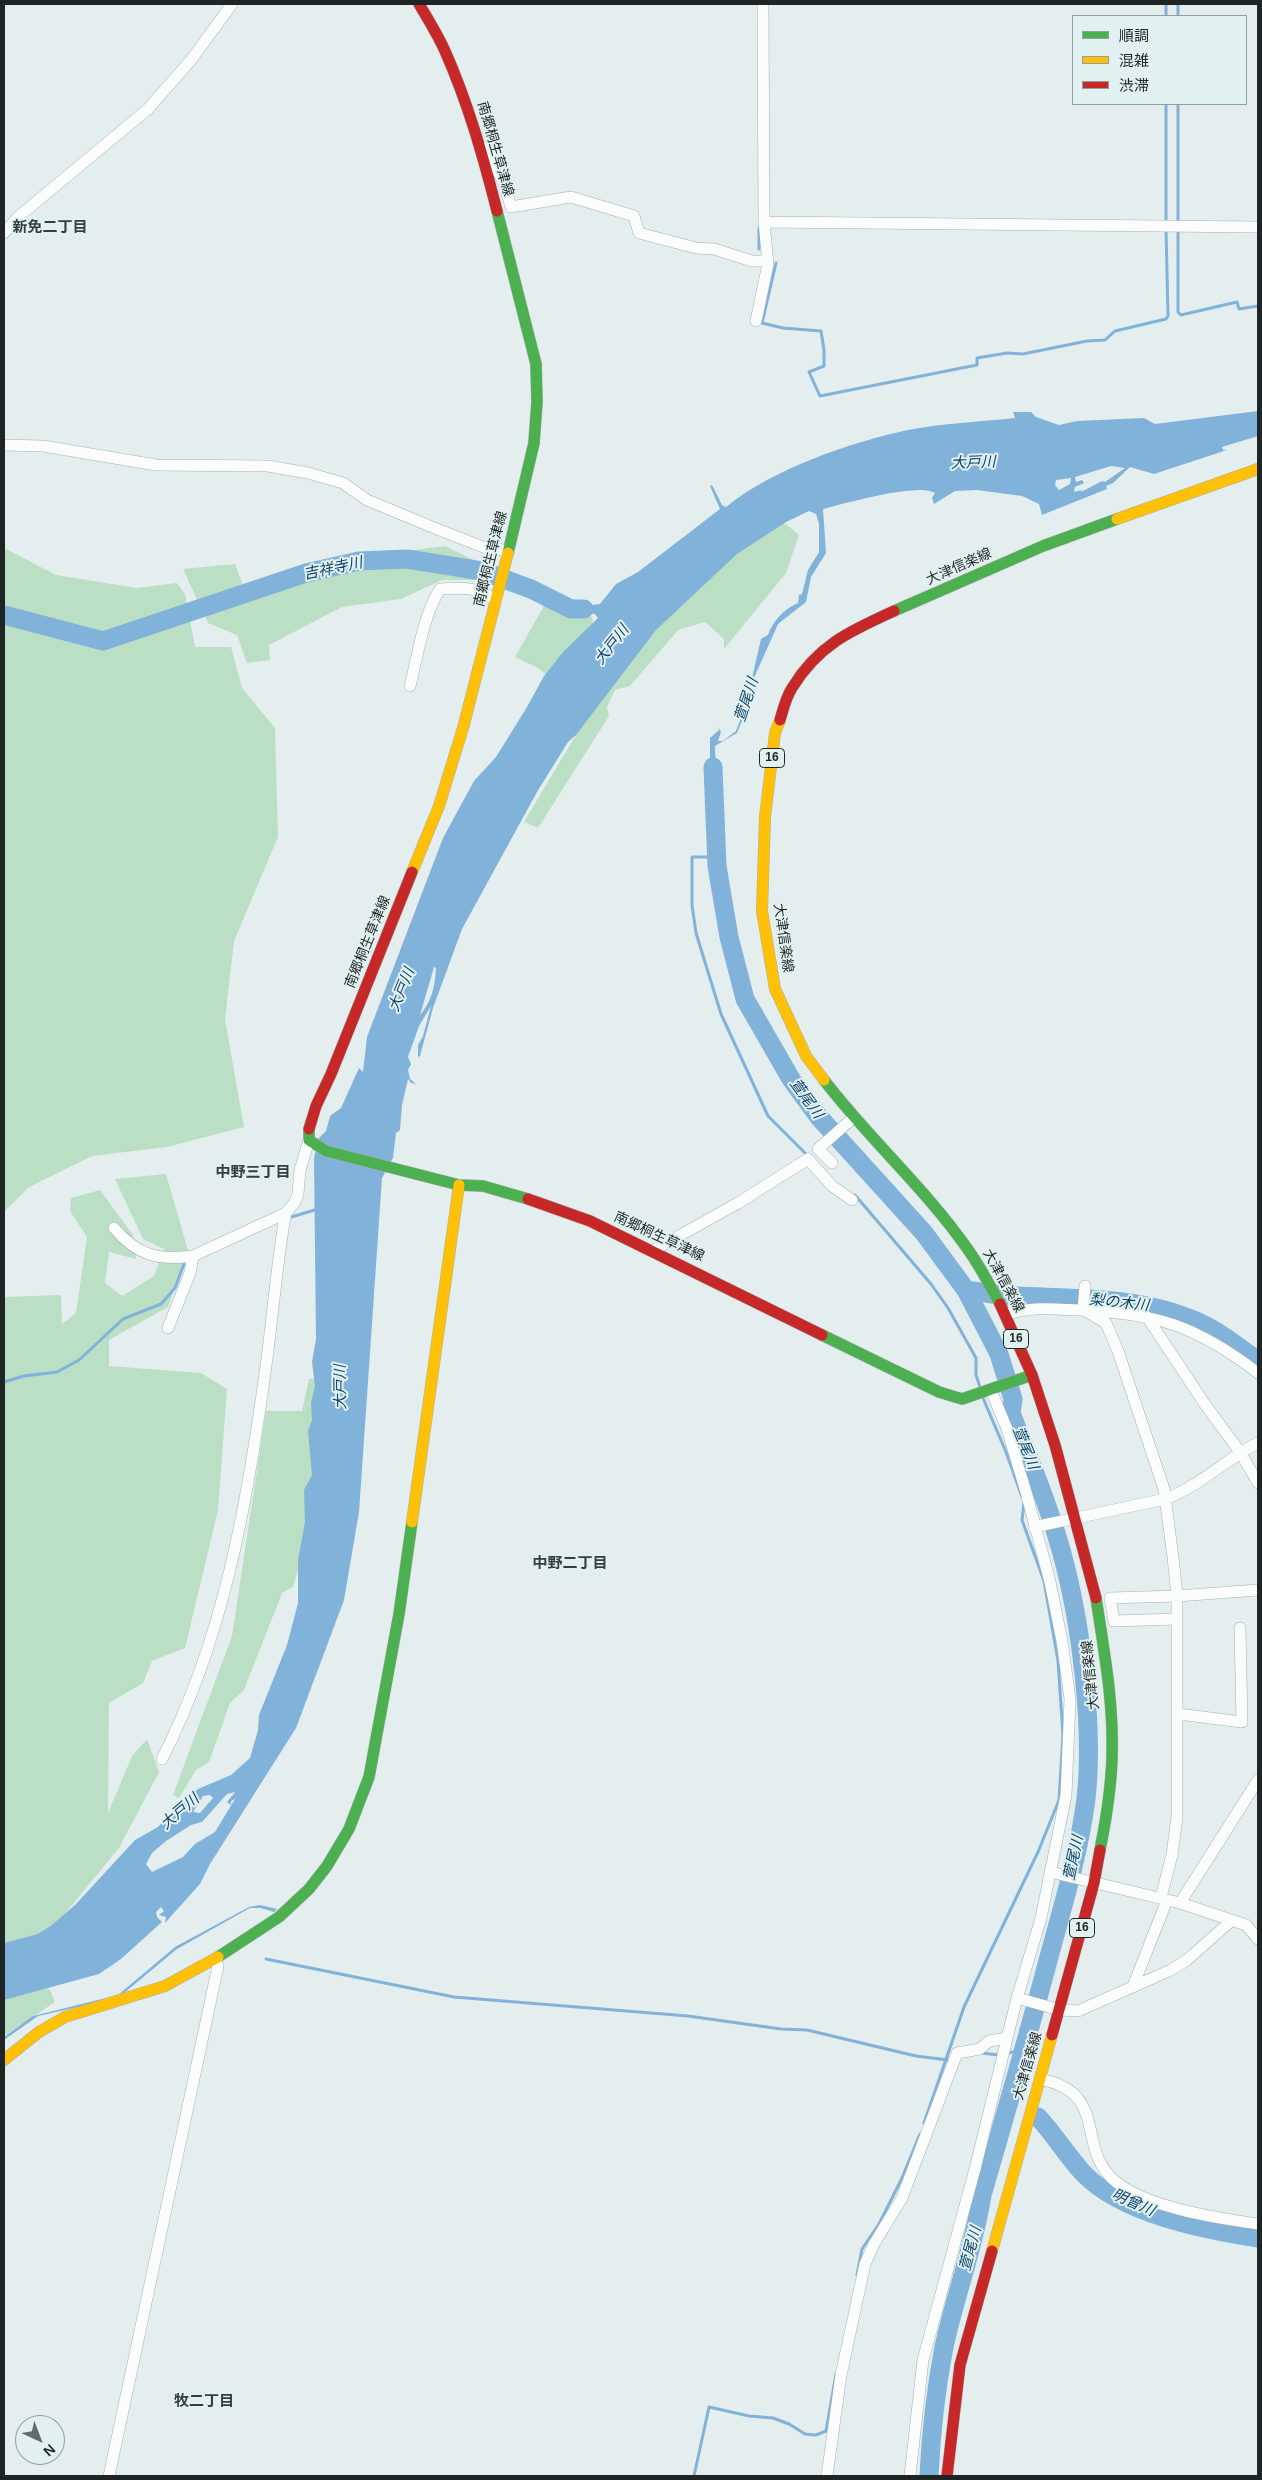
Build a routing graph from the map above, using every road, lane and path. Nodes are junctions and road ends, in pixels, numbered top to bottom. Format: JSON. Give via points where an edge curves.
{"nodes":[{"id":1,"x":232,"y":4,"type":"edge"},
{"id":2,"x":419,"y":4,"type":"edge"},
{"id":3,"x":763,"y":4,"type":"edge"},
{"id":4,"x":480,"y":146,"type":"junction"},
{"id":5,"x":764,"y":222,"type":"junction"},
{"id":6,"x":1258,"y":227,"type":"edge"},
{"id":7,"x":4,"y":233,"type":"edge"},
{"id":8,"x":767,"y":261,"type":"junction"},
{"id":9,"x":756,"y":321,"type":"dead end"},
{"id":10,"x":4,"y":445,"type":"edge"},
{"id":11,"x":1258,"y":469,"type":"edge"},
{"id":12,"x":509,"y":551,"type":"junction"},
{"id":13,"x":497,"y":598,"type":"junction"},
{"id":14,"x":410,"y":686,"type":"dead end"},
{"id":15,"x":849,"y":1121,"type":"junction"},
{"id":16,"x":312,"y":1143,"type":"junction"},
{"id":17,"x":832,"y":1163,"type":"dead end"},
{"id":18,"x":459,"y":1185,"type":"junction"},
{"id":19,"x":852,"y":1200,"type":"dead end"},
{"id":20,"x":285,"y":1218,"type":"junction"},
{"id":21,"x":114,"y":1228,"type":"dead end"},
{"id":22,"x":654,"y":1250,"type":"junction"},
{"id":23,"x":193,"y":1256,"type":"junction"},
{"id":24,"x":1085,"y":1286,"type":"dead end"},
{"id":25,"x":1083,"y":1310,"type":"junction"},
{"id":26,"x":1006,"y":1315,"type":"junction"},
{"id":27,"x":1147,"y":1317,"type":"junction"},
{"id":28,"x":168,"y":1328,"type":"dead end"},
{"id":29,"x":1258,"y":1373,"type":"edge"},
{"id":30,"x":1029,"y":1376,"type":"junction"},
{"id":31,"x":993,"y":1390,"type":"junction"},
{"id":32,"x":1258,"y":1443,"type":"edge"},
{"id":33,"x":1240,"y":1452,"type":"junction"},
{"id":34,"x":1258,"y":1483,"type":"edge"},
{"id":35,"x":1165,"y":1499,"type":"junction"},
{"id":36,"x":1071,"y":1518,"type":"junction"},
{"id":37,"x":1034,"y":1527,"type":"junction"},
{"id":38,"x":1258,"y":1590,"type":"edge"},
{"id":39,"x":1177,"y":1596,"type":"junction"},
{"id":40,"x":1112,"y":1608,"type":"junction"},
{"id":41,"x":1098,"y":1610,"type":"junction"},
{"id":42,"x":1177,"y":1619,"type":"junction"},
{"id":43,"x":1240,"y":1628,"type":"dead end"},
{"id":44,"x":1178,"y":1714,"type":"junction"},
{"id":45,"x":162,"y":1759,"type":"dead end"},
{"id":46,"x":1258,"y":1780,"type":"edge"},
{"id":47,"x":1053,"y":1873,"type":"junction"},
{"id":48,"x":1091,"y":1882,"type":"junction"},
{"id":49,"x":1164,"y":1899,"type":"junction"},
{"id":50,"x":1180,"y":1903,"type":"junction"},
{"id":51,"x":1232,"y":1920,"type":"junction"},
{"id":52,"x":1258,"y":1939,"type":"edge"},
{"id":53,"x":215,"y":1959,"type":"junction"},
{"id":54,"x":1134,"y":1984,"type":"junction"},
{"id":55,"x":1020,"y":1999,"type":"junction"},
{"id":56,"x":1056,"y":2009,"type":"junction"},
{"id":57,"x":1007,"y":2038,"type":"junction"},
{"id":58,"x":4,"y":2060,"type":"edge"},
{"id":59,"x":1040,"y":2079,"type":"junction"},
{"id":60,"x":1258,"y":2224,"type":"edge"},
{"id":61,"x":108,"y":2476,"type":"edge"},
{"id":62,"x":827,"y":2476,"type":"edge"},
{"id":63,"x":910,"y":2476,"type":"edge"},
{"id":64,"x":947,"y":2476,"type":"edge"}],
"edges":[{"from":1,"to":7,"type":"street","via":[[191,60],[148,109],[31,206]]},
{"from":2,"to":4,"type":"main road","name":"南郷桐生草津線","via":[[444,49]]},
{"from":3,"to":5,"type":"street"},
{"from":4,"to":8,"type":"street","via":[[488,149],[511,206],[571,197],[634,216],[639,233],[696,248],[714,249],[752,261]]},
{"from":4,"to":12,"type":"main road","name":"南郷桐生草津線","via":[[536,364],[534,443]]},
{"from":5,"to":6,"type":"street"},
{"from":5,"to":8,"type":"street"},
{"from":8,"to":9,"type":"street"},
{"from":10,"to":12,"type":"street","via":[[42,446],[156,465],[268,466],[308,473],[343,482],[367,500],[482,547]]},
{"from":11,"to":15,"type":"main road","name":"大津信楽線","number":"16","via":[[1043,546],[885,614],[849,631],[819,654],[791,689],[775,733],[765,817],[762,911],[775,989],[806,1056]]},
{"from":12,"to":13,"type":"main road","name":"南郷桐生草津線"},
{"from":13,"to":14,"type":"street","via":[[481,590],[462,587],[440,589],[420,644]]},
{"from":13,"to":16,"type":"main road","name":"南郷桐生草津線","via":[[439,806],[312,1116],[308,1128]]},
{"from":15,"to":17,"type":"street","via":[[818,1150]]},
{"from":15,"to":26,"type":"main road","name":"大津信楽線","number":"16","via":[[938,1212],[969,1251]]},
{"from":16,"to":18,"type":"main road","name":"南郷桐生草津線","via":[[326,1151]]},
{"from":16,"to":20,"type":"street","via":[[300,1170],[298,1194]]},
{"from":18,"to":22,"type":"main road","name":"南郷桐生草津線","via":[[483,1186],[539,1202]]},
{"from":18,"to":53,"type":"main road","via":[[399,1614],[368,1777],[349,1829],[327,1866],[308,1889],[279,1917]]},
{"from":19,"to":22,"type":"street","via":[[832,1186],[808,1158]]},
{"from":20,"to":23,"type":"street"},
{"from":20,"to":45,"type":"street","via":[[244,1508],[226,1589],[182,1720]]},
{"from":21,"to":23,"type":"street","via":[[128,1244],[149,1255],[162,1258]]},
{"from":22,"to":31,"type":"main road","name":"南郷桐生草津線","via":[[939,1392],[962,1399]]},
{"from":23,"to":28,"type":"street","via":[[190,1273]]},
{"from":24,"to":25,"type":"street"},
{"from":25,"to":26,"type":"street","via":[[1042,1308]]},
{"from":25,"to":27,"type":"street"},
{"from":25,"to":35,"type":"street","via":[[1106,1323]]},
{"from":26,"to":30,"type":"main road","name":"大津信楽線","number":"16"},
{"from":27,"to":29,"type":"street","via":[[1170,1321],[1198,1333]]},
{"from":27,"to":33,"type":"street"},
{"from":30,"to":31,"type":"main road","name":"南郷桐生草津線"},
{"from":30,"to":36,"type":"main road","name":"大津信楽線","number":"16","via":[[1055,1446]]},
{"from":31,"to":37,"type":"street","via":[[1020,1471]]},
{"from":32,"to":33,"type":"street"},
{"from":33,"to":34,"type":"street"},
{"from":33,"to":35,"type":"street","via":[[1214,1472]]},
{"from":35,"to":36,"type":"street"},
{"from":35,"to":39,"type":"street"},
{"from":36,"to":37,"type":"street"},
{"from":36,"to":41,"type":"main road","name":"大津信楽線","number":"16"},
{"from":37,"to":47,"type":"street","via":[[1054,1601],[1070,1699],[1066,1795]]},
{"from":38,"to":39,"type":"street"},
{"from":39,"to":40,"type":"street","via":[[1110,1598]]},
{"from":39,"to":42,"type":"street"},
{"from":40,"to":41,"type":"street"},
{"from":40,"to":42,"type":"street","via":[[1114,1622]]},
{"from":41,"to":48,"type":"main road","name":"大津信楽線","number":"16","via":[[1108,1673],[1112,1758],[1106,1819]]},
{"from":42,"to":44,"type":"street"},
{"from":43,"to":44,"type":"street","via":[[1242,1722]]},
{"from":44,"to":49,"type":"street","via":[[1176,1817]]},
{"from":46,"to":50,"type":"street"},
{"from":47,"to":48,"type":"street"},
{"from":47,"to":55,"type":"street"},
{"from":48,"to":49,"type":"street"},
{"from":48,"to":56,"type":"main road","name":"大津信楽線","number":"16"},
{"from":49,"to":50,"type":"street"},
{"from":49,"to":54,"type":"street"},
{"from":50,"to":51,"type":"street"},
{"from":51,"to":52,"type":"street","via":[[1246,1925]]},
{"from":51,"to":54,"type":"street","via":[[1187,1960],[1154,1978]]},
{"from":53,"to":58,"type":"main road","via":[[164,1986],[65,2017],[39,2032]]},
{"from":53,"to":61,"type":"street","via":[[218,1966]]},
{"from":54,"to":56,"type":"street","via":[[1078,2012]]},
{"from":55,"to":56,"type":"street"},
{"from":55,"to":57,"type":"street"},
{"from":56,"to":59,"type":"main road","name":"大津信楽線","number":"16"},
{"from":57,"to":62,"type":"street","via":[[989,2041],[980,2049],[957,2053],[902,2198],[865,2264],[842,2375]]},
{"from":57,"to":63,"type":"street","via":[[976,2169],[924,2360]]},
{"from":59,"to":60,"type":"street","via":[[1058,2082],[1083,2104],[1090,2121],[1096,2157],[1116,2182],[1179,2209]]},
{"from":59,"to":64,"type":"main road","name":"大津信楽線","number":"16","via":[[960,2365]]}]}
